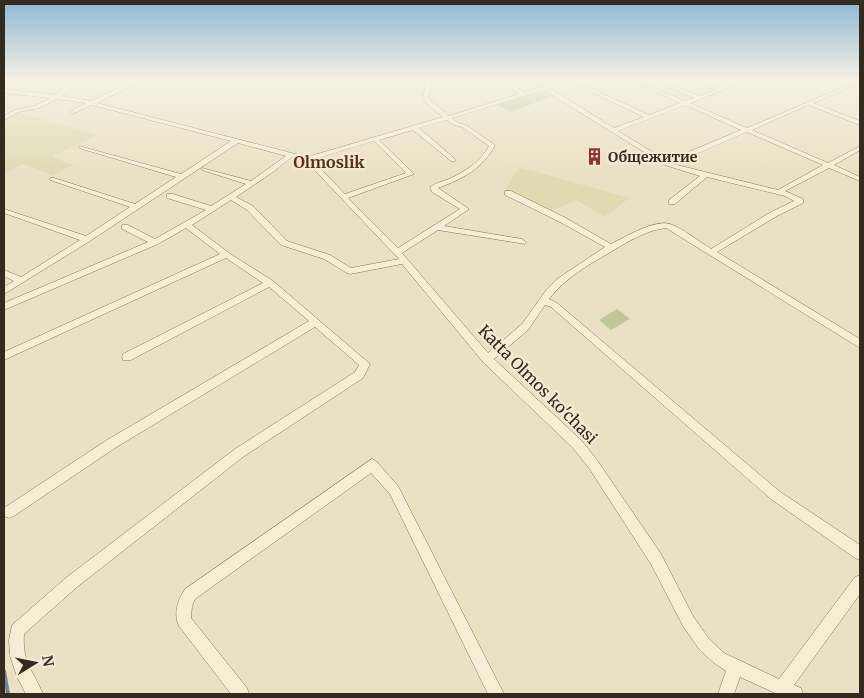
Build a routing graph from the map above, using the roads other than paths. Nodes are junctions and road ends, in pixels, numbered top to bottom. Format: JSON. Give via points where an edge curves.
{"nodes":[{"id":1,"x":128,"y":113,"type":"edge"},
{"id":2,"x":442,"y":113,"type":"edge"},
{"id":3,"x":466,"y":113,"type":"edge"},
{"id":4,"x":583,"y":113,"type":"edge"},
{"id":5,"x":640,"y":113,"type":"edge"},
{"id":6,"x":660,"y":113,"type":"edge"},
{"id":7,"x":707,"y":113,"type":"edge"},
{"id":8,"x":786,"y":113,"type":"edge"},
{"id":9,"x":832,"y":113,"type":"edge"},
{"id":10,"x":649,"y":117,"type":"junction"},
{"id":11,"x":449,"y":118,"type":"junction"},
{"id":12,"x":860,"y":123,"type":"edge"},
{"id":13,"x":415,"y":128,"type":"junction"},
{"id":14,"x":747,"y":130,"type":"junction"},
{"id":15,"x":612,"y":131,"type":"junction"},
{"id":16,"x":375,"y":139,"type":"junction"},
{"id":17,"x":236,"y":141,"type":"junction"},
{"id":18,"x":81,"y":146,"type":"dead end"},
{"id":19,"x":860,"y":148,"type":"edge"},
{"id":20,"x":291,"y":155,"type":"junction"},
{"id":21,"x":307,"y":159,"type":"junction"},
{"id":22,"x":453,"y":160,"type":"dead end"},
{"id":23,"x":667,"y":164,"type":"junction"},
{"id":24,"x":828,"y":165,"type":"junction"},
{"id":25,"x":204,"y":169,"type":"dead end"},
{"id":26,"x":705,"y":175,"type":"junction"},
{"id":27,"x":182,"y":177,"type":"junction"},
{"id":28,"x":52,"y":179,"type":"dead end"},
{"id":29,"x":860,"y":179,"type":"edge"},
{"id":30,"x":252,"y":184,"type":"junction"},
{"id":31,"x":779,"y":192,"type":"junction"},
{"id":32,"x":508,"y":193,"type":"dead end"},
{"id":33,"x":170,"y":196,"type":"dead end"},
{"id":34,"x":230,"y":197,"type":"junction"},
{"id":35,"x":343,"y":197,"type":"junction"},
{"id":36,"x":672,"y":202,"type":"dead end"},
{"id":37,"x":136,"y":207,"type":"junction"},
{"id":38,"x":212,"y":209,"type":"junction"},
{"id":39,"x":4,"y":211,"type":"edge"},
{"id":40,"x":187,"y":225,"type":"junction"},
{"id":41,"x":125,"y":227,"type":"dead end"},
{"id":42,"x":437,"y":227,"type":"junction"},
{"id":43,"x":87,"y":240,"type":"junction"},
{"id":44,"x":154,"y":242,"type":"junction"},
{"id":45,"x":522,"y":242,"type":"dead end"},
{"id":46,"x":612,"y":248,"type":"junction"},
{"id":47,"x":712,"y":252,"type":"junction"},
{"id":48,"x":226,"y":255,"type":"junction"},
{"id":49,"x":401,"y":257,"type":"junction"},
{"id":50,"x":4,"y":273,"type":"edge"},
{"id":51,"x":21,"y":280,"type":"junction"},
{"id":52,"x":270,"y":283,"type":"junction"},
{"id":53,"x":4,"y":291,"type":"edge"},
{"id":54,"x":545,"y":301,"type":"junction"},
{"id":55,"x":4,"y":307,"type":"edge"},
{"id":56,"x":316,"y":322,"type":"junction"},
{"id":57,"x":860,"y":344,"type":"edge"},
{"id":58,"x":4,"y":356,"type":"edge"},
{"id":59,"x":127,"y":357,"type":"dead end"},
{"id":60,"x":487,"y":359,"type":"junction"},
{"id":61,"x":9,"y":512,"type":"dead end"},
{"id":62,"x":860,"y":554,"type":"edge"},
{"id":63,"x":860,"y":582,"type":"edge"},
{"id":64,"x":735,"y":667,"type":"junction"},
{"id":65,"x":789,"y":691,"type":"edge"},
{"id":66,"x":35,"y":694,"type":"edge"},
{"id":67,"x":241,"y":694,"type":"edge"},
{"id":68,"x":496,"y":694,"type":"edge"},
{"id":69,"x":726,"y":694,"type":"edge"}],
"edges":[{"from":1,"to":17,"type":"street"},
{"from":2,"to":11,"type":"street"},
{"from":3,"to":11,"type":"street"},
{"from":4,"to":15,"type":"street"},
{"from":5,"to":10,"type":"street"},
{"from":6,"to":10,"type":"street"},
{"from":7,"to":14,"type":"street"},
{"from":8,"to":14,"type":"street"},
{"from":9,"to":12,"type":"street"},
{"from":10,"to":15,"type":"street"},
{"from":11,"to":13,"type":"street"},
{"from":11,"to":42,"type":"street","via":[[492,144],[489,154],[468,173],[434,187],[465,209]]},
{"from":13,"to":16,"type":"street"},
{"from":13,"to":22,"type":"street"},
{"from":14,"to":23,"type":"street"},
{"from":14,"to":24,"type":"street"},
{"from":15,"to":23,"type":"street"},
{"from":16,"to":21,"type":"street"},
{"from":16,"to":35,"type":"street","via":[[411,174]]},
{"from":17,"to":20,"type":"street"},
{"from":17,"to":27,"type":"street"},
{"from":18,"to":27,"type":"street"},
{"from":19,"to":24,"type":"street"},
{"from":20,"to":21,"type":"street"},
{"from":20,"to":30,"type":"street"},
{"from":21,"to":35,"type":"street","name":"Katta Olmos ko'chasi"},
{"from":23,"to":26,"type":"street"},
{"from":24,"to":29,"type":"street"},
{"from":24,"to":31,"type":"street"},
{"from":25,"to":30,"type":"street"},
{"from":26,"to":31,"type":"street"},
{"from":26,"to":36,"type":"street"},
{"from":27,"to":37,"type":"street"},
{"from":28,"to":37,"type":"street"},
{"from":30,"to":34,"type":"street"},
{"from":31,"to":47,"type":"street","via":[[800,201]]},
{"from":32,"to":46,"type":"street"},
{"from":33,"to":38,"type":"street"},
{"from":34,"to":38,"type":"street"},
{"from":34,"to":49,"type":"street","via":[[250,208],[284,243],[327,257],[350,271]]},
{"from":35,"to":49,"type":"street","name":"Katta Olmos ko'chasi"},
{"from":37,"to":43,"type":"street"},
{"from":38,"to":40,"type":"street"},
{"from":39,"to":43,"type":"street"},
{"from":40,"to":44,"type":"street"},
{"from":40,"to":48,"type":"street"},
{"from":41,"to":44,"type":"street"},
{"from":42,"to":45,"type":"street"},
{"from":42,"to":49,"type":"street"},
{"from":43,"to":51,"type":"street"},
{"from":44,"to":55,"type":"street"},
{"from":46,"to":47,"type":"street","via":[[661,225]]},
{"from":46,"to":54,"type":"street","via":[[558,283]]},
{"from":47,"to":57,"type":"street"},
{"from":48,"to":52,"type":"street"},
{"from":48,"to":58,"type":"street"},
{"from":49,"to":60,"type":"street","name":"Katta Olmos ko'chasi"},
{"from":50,"to":51,"type":"street"},
{"from":51,"to":53,"type":"street"},
{"from":52,"to":56,"type":"street"},
{"from":52,"to":59,"type":"street"},
{"from":54,"to":60,"type":"street","via":[[524,328]]},
{"from":54,"to":62,"type":"street","via":[[554,305],[776,495]]},
{"from":56,"to":61,"type":"street","via":[[111,444]]},
{"from":56,"to":66,"type":"street","via":[[365,364],[359,375],[239,453],[72,582],[17,630],[15,644],[20,670]]},
{"from":60,"to":64,"type":"street","name":"Katta Olmos ko'chasi","via":[[593,464],[656,559],[688,621],[704,644]]},
{"from":63,"to":65,"type":"street"},
{"from":64,"to":65,"type":"street","name":"Katta Olmos ko'chasi"},
{"from":64,"to":69,"type":"street"},
{"from":67,"to":68,"type":"street","via":[[184,621],[182,609],[186,600],[190,594],[372,465],[394,490]]}]}
